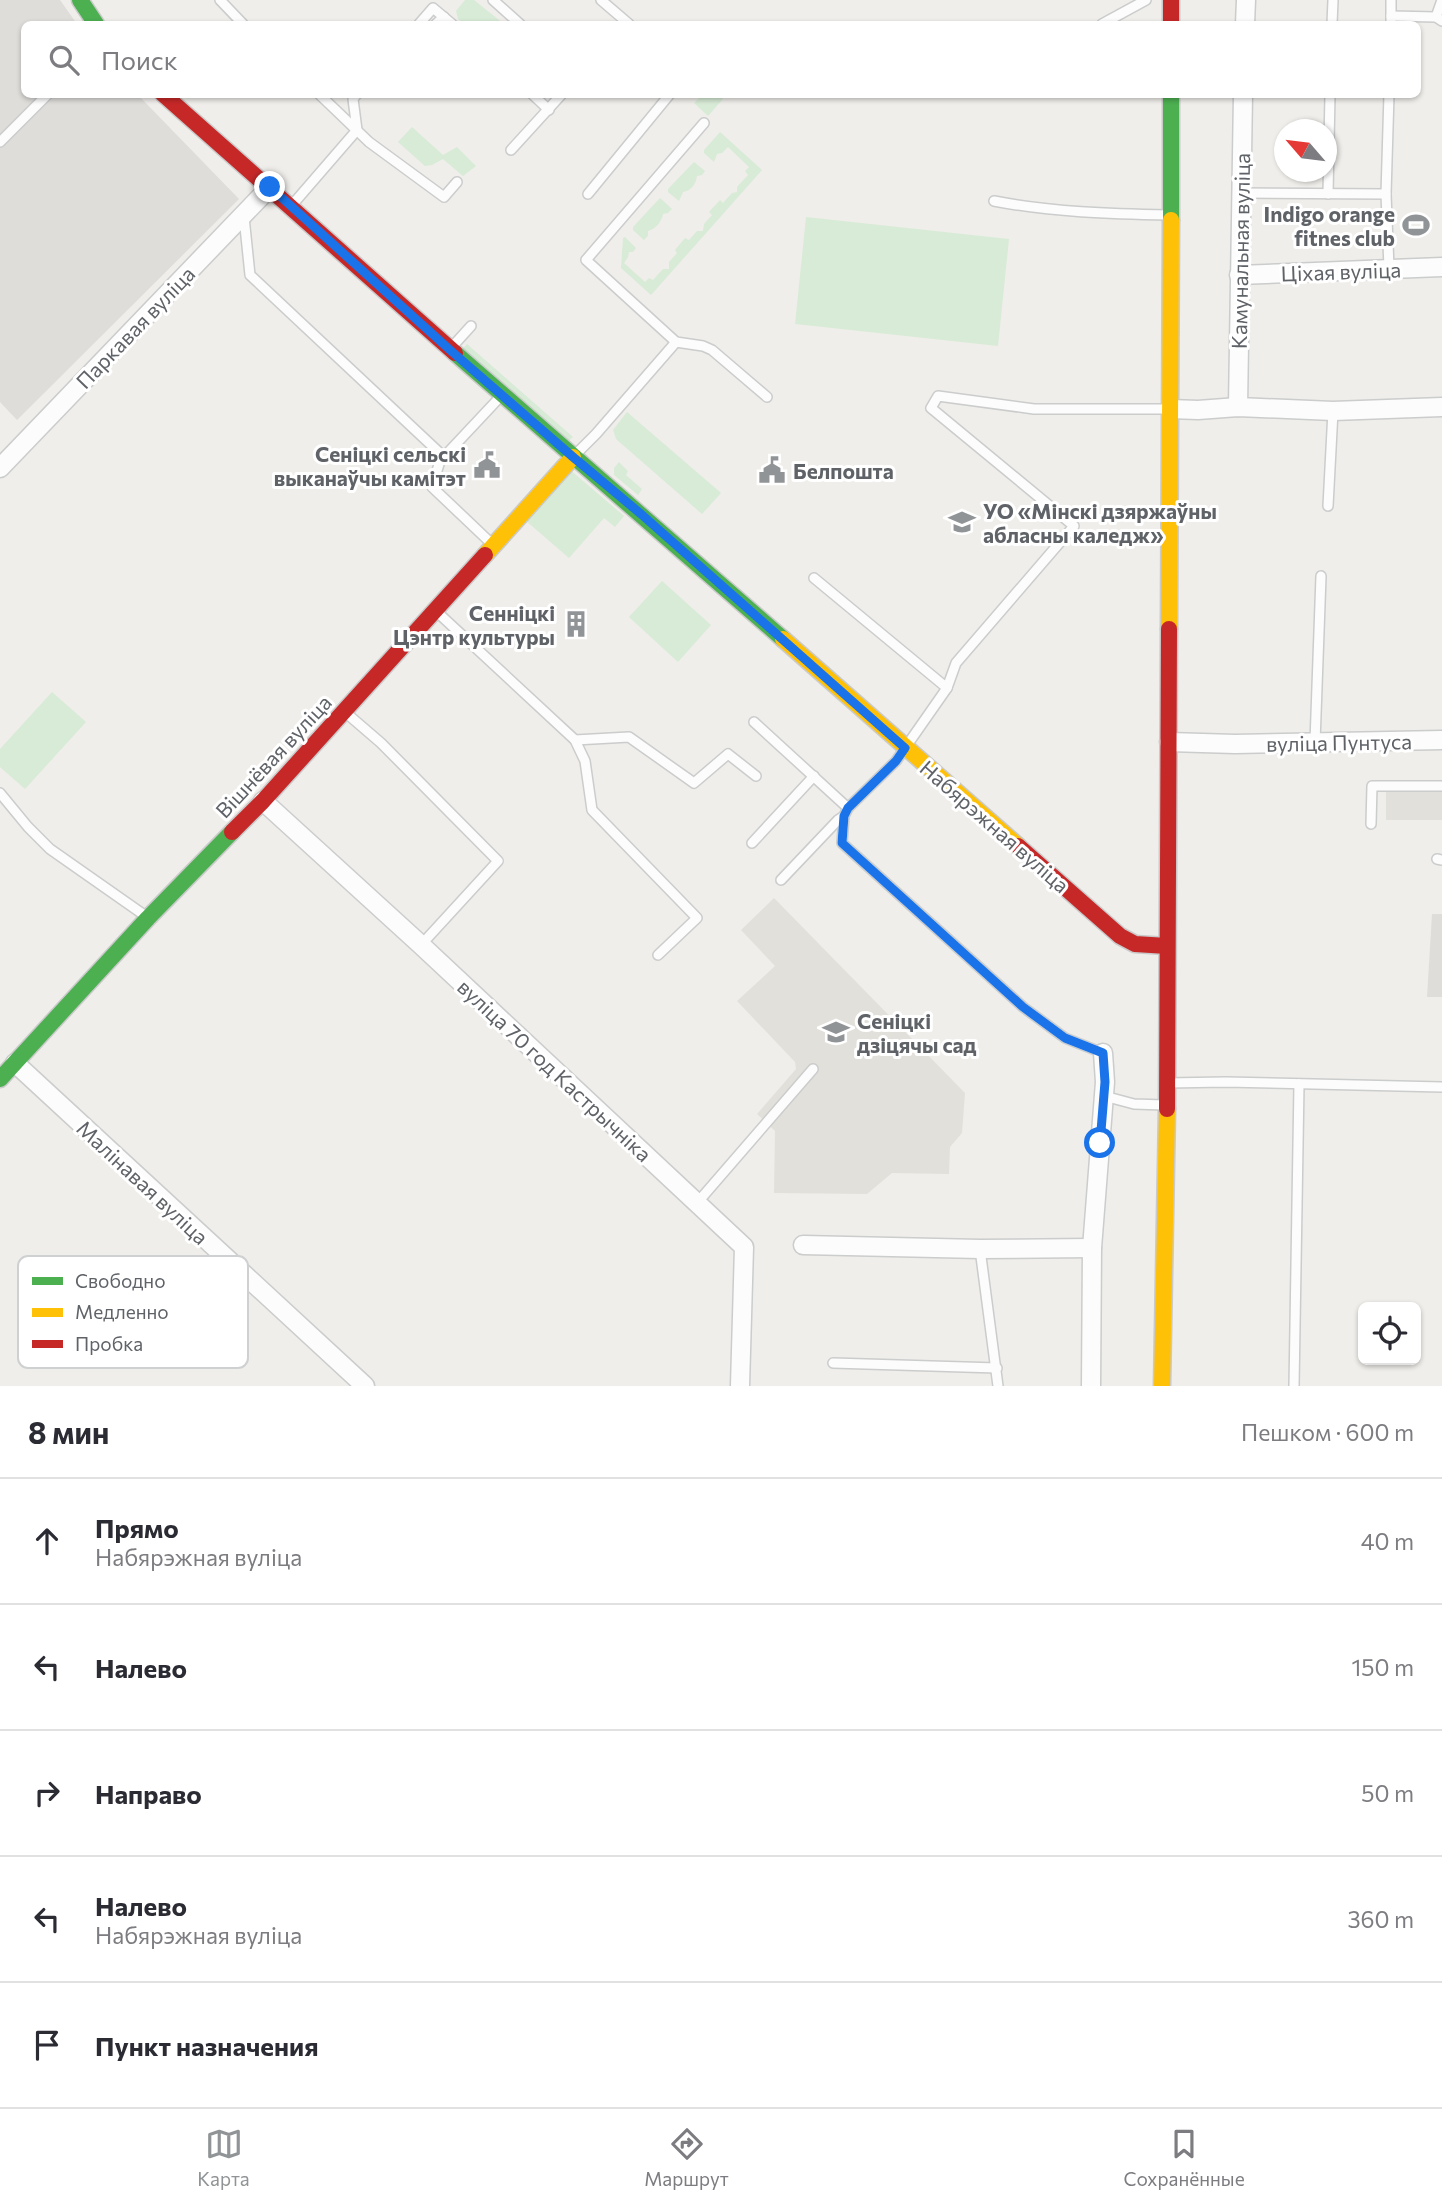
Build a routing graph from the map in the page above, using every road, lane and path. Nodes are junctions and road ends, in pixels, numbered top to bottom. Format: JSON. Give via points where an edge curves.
{"nodes":[{"id":1,"x":80,"y":0,"type":"edge"},
{"id":2,"x":220,"y":0,"type":"edge"},
{"id":3,"x":493,"y":0,"type":"edge"},
{"id":4,"x":601,"y":0,"type":"edge"},
{"id":5,"x":1146,"y":0,"type":"edge"},
{"id":6,"x":1171,"y":0,"type":"edge"},
{"id":7,"x":1246,"y":0,"type":"edge"},
{"id":8,"x":1333,"y":0,"type":"edge"},
{"id":9,"x":1391,"y":0,"type":"edge"},
{"id":10,"x":1442,"y":0,"type":"edge"},
{"id":11,"x":437,"y":4,"type":"edge"},
{"id":12,"x":444,"y":17,"type":"junction"},
{"id":13,"x":1439,"y":19,"type":"edge"},
{"id":14,"x":1391,"y":20,"type":"edge"},
{"id":15,"x":94,"y":21,"type":"edge"},
{"id":16,"x":240,"y":21,"type":"edge"},
{"id":17,"x":422,"y":21,"type":"edge"},
{"id":18,"x":439,"y":21,"type":"edge"},
{"id":19,"x":449,"y":21,"type":"edge"},
{"id":20,"x":517,"y":21,"type":"edge"},
{"id":21,"x":626,"y":21,"type":"edge"},
{"id":22,"x":1108,"y":21,"type":"edge"},
{"id":23,"x":1171,"y":21,"type":"edge"},
{"id":24,"x":1245,"y":21,"type":"edge"},
{"id":25,"x":1332,"y":21,"type":"edge"},
{"id":26,"x":44,"y":98,"type":"edge"},
{"id":27,"x":168,"y":98,"type":"edge"},
{"id":28,"x":323,"y":98,"type":"edge"},
{"id":29,"x":354,"y":98,"type":"edge"},
{"id":30,"x":536,"y":98,"type":"edge"},
{"id":31,"x":559,"y":98,"type":"edge"},
{"id":32,"x":667,"y":98,"type":"edge"},
{"id":33,"x":1171,"y":98,"type":"edge"},
{"id":34,"x":1243,"y":98,"type":"edge"},
{"id":35,"x":1330,"y":98,"type":"edge"},
{"id":36,"x":1389,"y":98,"type":"edge"},
{"id":37,"x":549,"y":110,"type":"junction"},
{"id":38,"x":704,"y":122,"type":"dead end"},
{"id":39,"x":357,"y":130,"type":"junction"},
{"id":40,"x":0,"y":142,"type":"edge"},
{"id":41,"x":511,"y":150,"type":"dead end"},
{"id":42,"x":457,"y":182,"type":"dead end"},
{"id":43,"x":270,"y":187,"type":"junction"},
{"id":44,"x":1240,"y":193,"type":"junction"},
{"id":45,"x":588,"y":194,"type":"dead end"},
{"id":46,"x":1328,"y":194,"type":"junction"},
{"id":47,"x":1386,"y":194,"type":"junction"},
{"id":48,"x":994,"y":201,"type":"dead end"},
{"id":49,"x":291,"y":206,"type":"junction"},
{"id":50,"x":244,"y":215,"type":"junction"},
{"id":51,"x":1170,"y":215,"type":"junction"},
{"id":52,"x":1442,"y":267,"type":"edge"},
{"id":53,"x":1389,"y":268,"type":"junction"},
{"id":54,"x":1239,"y":275,"type":"junction"},
{"id":55,"x":471,"y":326,"type":"dead end"},
{"id":56,"x":676,"y":342,"type":"junction"},
{"id":57,"x":450,"y":350,"type":"junction"},
{"id":58,"x":502,"y":395,"type":"junction"},
{"id":59,"x":767,"y":397,"type":"dead end"},
{"id":60,"x":1238,"y":407,"type":"junction"},
{"id":61,"x":1442,"y":407,"type":"edge"},
{"id":62,"x":1170,"y":410,"type":"junction"},
{"id":63,"x":1333,"y":411,"type":"junction"},
{"id":64,"x":444,"y":457,"type":"junction"},
{"id":65,"x":573,"y":457,"type":"junction"},
{"id":66,"x":0,"y":468,"type":"edge"},
{"id":67,"x":1328,"y":506,"type":"dead end"},
{"id":68,"x":494,"y":545,"type":"junction"},
{"id":69,"x":1321,"y":576,"type":"dead end"},
{"id":70,"x":814,"y":579,"type":"dead end"},
{"id":71,"x":435,"y":610,"type":"junction"},
{"id":72,"x":947,"y":688,"type":"junction"},
{"id":73,"x":344,"y":711,"type":"junction"},
{"id":74,"x":754,"y":722,"type":"dead end"},
{"id":75,"x":575,"y":740,"type":"junction"},
{"id":76,"x":1442,"y":740,"type":"edge"},
{"id":77,"x":1169,"y":742,"type":"junction"},
{"id":78,"x":1315,"y":742,"type":"junction"},
{"id":79,"x":905,"y":748,"type":"junction"},
{"id":80,"x":756,"y":776,"type":"dead end"},
{"id":81,"x":814,"y":776,"type":"junction"},
{"id":82,"x":1442,"y":786,"type":"edge"},
{"id":83,"x":0,"y":793,"type":"edge"},
{"id":84,"x":263,"y":801,"type":"junction"},
{"id":85,"x":846,"y":812,"type":"junction"},
{"id":86,"x":1371,"y":824,"type":"dead end"},
{"id":87,"x":752,"y":843,"type":"dead end"},
{"id":88,"x":781,"y":880,"type":"dead end"},
{"id":89,"x":148,"y":918,"type":"junction"},
{"id":90,"x":421,"y":946,"type":"junction"},
{"id":91,"x":1167,"y":946,"type":"junction"},
{"id":92,"x":658,"y":955,"type":"dead end"},
{"id":93,"x":1103,"y":1053,"type":"joint"},
{"id":94,"x":15,"y":1063,"type":"junction"},
{"id":95,"x":813,"y":1069,"type":"dead end"},
{"id":96,"x":0,"y":1079,"type":"edge"},
{"id":97,"x":1166,"y":1083,"type":"junction"},
{"id":98,"x":1299,"y":1084,"type":"junction"},
{"id":99,"x":1442,"y":1087,"type":"edge"},
{"id":100,"x":1104,"y":1096,"type":"junction"},
{"id":101,"x":1167,"y":1105,"type":"junction"},
{"id":102,"x":696,"y":1203,"type":"junction"},
{"id":103,"x":803,"y":1245,"type":"dead end"},
{"id":104,"x":1092,"y":1248,"type":"junction"},
{"id":105,"x":980,"y":1249,"type":"junction"},
{"id":106,"x":224,"y":1256,"type":"edge"},
{"id":107,"x":248,"y":1278,"type":"edge"},
{"id":108,"x":833,"y":1363,"type":"dead end"},
{"id":109,"x":997,"y":1368,"type":"junction"},
{"id":110,"x":365,"y":1386,"type":"edge"},
{"id":111,"x":740,"y":1386,"type":"edge"},
{"id":112,"x":998,"y":1386,"type":"edge"},
{"id":113,"x":1091,"y":1386,"type":"edge"},
{"id":114,"x":1162,"y":1386,"type":"edge"},
{"id":115,"x":1294,"y":1386,"type":"edge"}],
"edges":[{"from":1,"to":15,"type":"street"},
{"from":2,"to":16,"type":"lane"},
{"from":3,"to":20,"type":"lane"},
{"from":4,"to":21,"type":"lane"},
{"from":5,"to":22,"type":"lane"},
{"from":6,"to":23,"type":"street"},
{"from":7,"to":24,"type":"street"},
{"from":8,"to":25,"type":"lane"},
{"from":9,"to":14,"type":"lane"},
{"from":10,"to":13,"type":"lane"},
{"from":11,"to":12,"type":"lane"},
{"from":11,"to":17,"type":"lane"},
{"from":12,"to":18,"type":"lane"},
{"from":12,"to":19,"type":"lane"},
{"from":13,"to":14,"type":"lane"},
{"from":26,"to":40,"type":"lane"},
{"from":27,"to":43,"type":"street","name":"Набярэжная вуліца"},
{"from":28,"to":39,"type":"lane"},
{"from":29,"to":39,"type":"lane"},
{"from":30,"to":37,"type":"lane"},
{"from":31,"to":37,"type":"lane"},
{"from":32,"to":45,"type":"lane"},
{"from":33,"to":51,"type":"street"},
{"from":34,"to":44,"type":"street","name":"Камунальная вуліца"},
{"from":35,"to":46,"type":"lane"},
{"from":36,"to":47,"type":"lane"},
{"from":37,"to":41,"type":"lane"},
{"from":38,"to":56,"type":"lane","via":[[586,260]]},
{"from":39,"to":42,"type":"lane","via":[[444,197]]},
{"from":39,"to":49,"type":"lane"},
{"from":43,"to":49,"type":"street","name":"Набярэжная вуліца"},
{"from":43,"to":50,"type":"street","name":"Паркавая вуліца"},
{"from":44,"to":46,"type":"lane"},
{"from":44,"to":54,"type":"street","name":"Камунальная вуліца"},
{"from":46,"to":47,"type":"lane"},
{"from":47,"to":53,"type":"lane"},
{"from":48,"to":51,"type":"lane"},
{"from":49,"to":57,"type":"street","name":"Набярэжная вуліца"},
{"from":50,"to":64,"type":"lane","via":[[250,275]]},
{"from":50,"to":66,"type":"street","name":"Паркавая вуліца"},
{"from":51,"to":62,"type":"street"},
{"from":52,"to":53,"type":"street","name":"Ціхая вуліца"},
{"from":53,"to":54,"type":"street","name":"Ціхая вуліца"},
{"from":54,"to":60,"type":"street","name":"Камунальная вуліца"},
{"from":55,"to":57,"type":"lane"},
{"from":56,"to":59,"type":"lane","via":[[712,351]]},
{"from":56,"to":65,"type":"lane"},
{"from":57,"to":58,"type":"street","name":"Набярэжная вуліца"},
{"from":58,"to":64,"type":"lane"},
{"from":58,"to":65,"type":"street","name":"Набярэжная вуліца"},
{"from":60,"to":62,"type":"street"},
{"from":60,"to":63,"type":"street"},
{"from":61,"to":63,"type":"street"},
{"from":62,"to":72,"type":"lane","via":[[1034,409],[938,396],[931,408],[1073,526],[956,663]]},
{"from":62,"to":77,"type":"street"},
{"from":63,"to":67,"type":"lane"},
{"from":64,"to":68,"type":"lane","via":[[432,487]]},
{"from":65,"to":68,"type":"street","name":"Вішнёвая вуліца"},
{"from":65,"to":79,"type":"street","name":"Набярэжная вуліца"},
{"from":68,"to":71,"type":"street","name":"Вішнёвая вуліца"},
{"from":69,"to":78,"type":"lane"},
{"from":70,"to":72,"type":"lane"},
{"from":71,"to":73,"type":"street","name":"Вішнёвая вуліца"},
{"from":71,"to":75,"type":"lane"},
{"from":72,"to":79,"type":"lane"},
{"from":73,"to":84,"type":"street","name":"Вішнёвая вуліца"},
{"from":73,"to":90,"type":"lane","via":[[498,861]]},
{"from":74,"to":81,"type":"lane"},
{"from":75,"to":80,"type":"lane","via":[[629,737],[694,783],[727,754]]},
{"from":75,"to":92,"type":"lane","via":[[585,761],[592,810],[697,918]]},
{"from":76,"to":78,"type":"street","name":"вуліца Пунтуса"},
{"from":77,"to":78,"type":"street","name":"вуліца Пунтуса"},
{"from":77,"to":91,"type":"street"},
{"from":79,"to":85,"type":"lane"},
{"from":79,"to":91,"type":"street","name":"Набярэжная вуліца","via":[[1111,928],[1135,944]]},
{"from":81,"to":85,"type":"lane"},
{"from":81,"to":87,"type":"lane"},
{"from":82,"to":86,"type":"lane","via":[[1372,786]]},
{"from":83,"to":89,"type":"lane","via":[[50,849]]},
{"from":84,"to":89,"type":"street","name":"Вішнёвая вуліца"},
{"from":84,"to":90,"type":"street","name":"вуліца 70 год Кастрычніка"},
{"from":85,"to":88,"type":"lane"},
{"from":85,"to":93,"type":"lane","via":[[842,843],[1023,1007],[1065,1038]]},
{"from":89,"to":94,"type":"street","name":"Вішнёвая вуліца"},
{"from":90,"to":102,"type":"street","name":"вуліца 70 год Кастрычніка"},
{"from":91,"to":97,"type":"street"},
{"from":93,"to":100,"type":"street"},
{"from":94,"to":96,"type":"street","name":"Вішнёвая вуліца"},
{"from":94,"to":106,"type":"street","name":"Малінавая вуліца"},
{"from":95,"to":102,"type":"lane"},
{"from":97,"to":98,"type":"lane"},
{"from":97,"to":101,"type":"street"},
{"from":98,"to":99,"type":"lane"},
{"from":98,"to":115,"type":"lane"},
{"from":100,"to":101,"type":"lane","via":[[1135,1104]]},
{"from":100,"to":104,"type":"street"},
{"from":101,"to":114,"type":"street"},
{"from":102,"to":111,"type":"street","name":"вуліца 70 год Кастрычніка","via":[[744,1247]]},
{"from":103,"to":105,"type":"street"},
{"from":104,"to":105,"type":"street"},
{"from":104,"to":113,"type":"street"},
{"from":105,"to":109,"type":"lane"},
{"from":107,"to":110,"type":"street","name":"Малінавая вуліца"},
{"from":108,"to":109,"type":"lane"},
{"from":109,"to":112,"type":"lane"}]}
